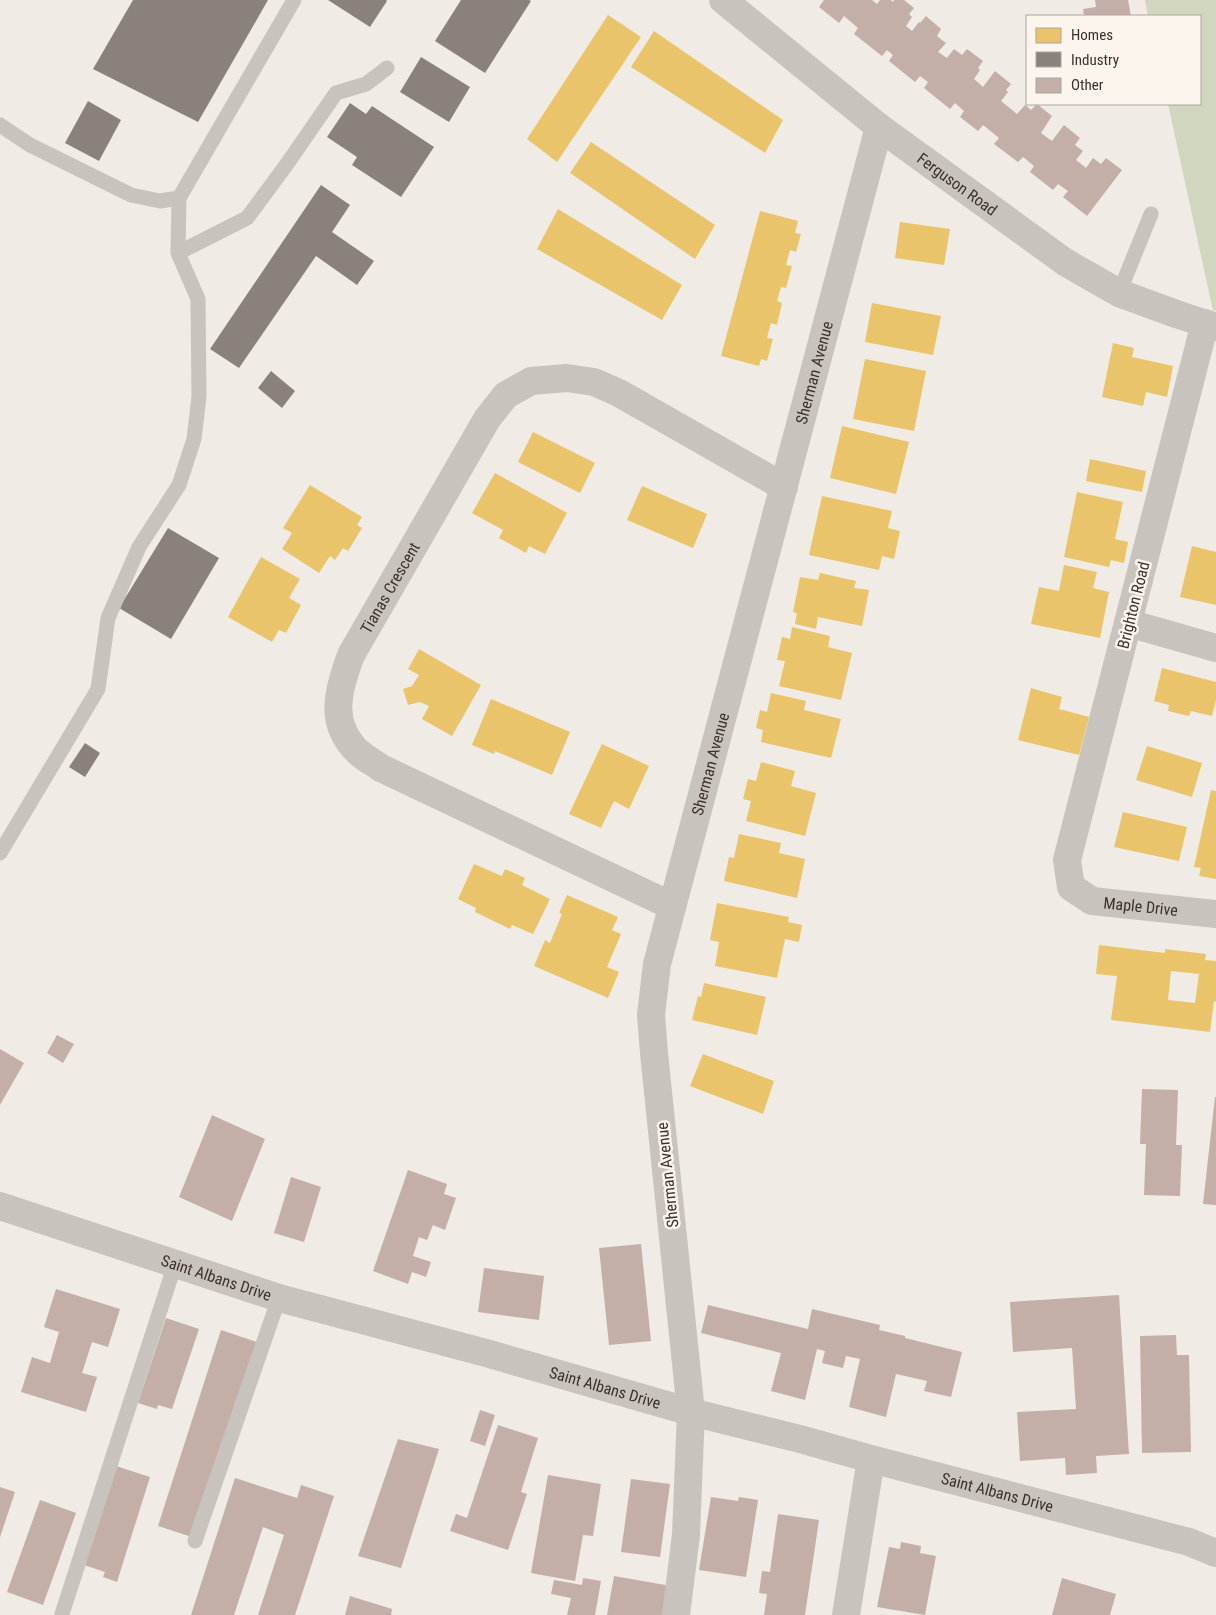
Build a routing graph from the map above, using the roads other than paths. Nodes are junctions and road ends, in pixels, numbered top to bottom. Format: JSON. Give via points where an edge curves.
{"nodes":[{"id":1,"x":294,"y":0,"type":"edge"},
{"id":2,"x":723,"y":0,"type":"edge"},
{"id":3,"x":387,"y":68,"type":"dead end"},
{"id":4,"x":0,"y":125,"type":"edge"},
{"id":5,"x":879,"y":127,"type":"junction"},
{"id":6,"x":179,"y":198,"type":"junction"},
{"id":7,"x":1151,"y":214,"type":"dead end"},
{"id":8,"x":178,"y":253,"type":"junction"},
{"id":9,"x":1119,"y":293,"type":"junction"},
{"id":10,"x":1211,"y":325,"type":"edge"},
{"id":11,"x":784,"y":487,"type":"junction"},
{"id":12,"x":1128,"y":623,"type":"junction"},
{"id":13,"x":1216,"y":648,"type":"edge"},
{"id":14,"x":0,"y":853,"type":"edge"},
{"id":15,"x":1071,"y":887,"type":"joint"},
{"id":16,"x":672,"y":906,"type":"junction"},
{"id":17,"x":1216,"y":914,"type":"edge"},
{"id":18,"x":0,"y":1206,"type":"edge"},
{"id":19,"x":175,"y":1264,"type":"junction"},
{"id":20,"x":279,"y":1298,"type":"junction"},
{"id":21,"x":691,"y":1412,"type":"junction"},
{"id":22,"x":871,"y":1459,"type":"junction"},
{"id":23,"x":195,"y":1542,"type":"dead end"},
{"id":24,"x":1216,"y":1553,"type":"edge"},
{"id":25,"x":62,"y":1614,"type":"dead end"},
{"id":26,"x":676,"y":1615,"type":"edge"},
{"id":27,"x":846,"y":1615,"type":"edge"}],
"edges":[{"from":1,"to":6,"type":"lane"},
{"from":2,"to":5,"type":"street","name":"Ferguson Road"},
{"from":3,"to":8,"type":"lane","via":[[366,84],[336,93],[246,218]]},
{"from":4,"to":6,"type":"lane","via":[[30,145],[131,195],[160,202]]},
{"from":5,"to":9,"type":"street","name":"Ferguson Road","via":[[1065,262]]},
{"from":5,"to":11,"type":"street","name":"Sherman Avenue"},
{"from":6,"to":8,"type":"lane"},
{"from":7,"to":9,"type":"lane"},
{"from":8,"to":14,"type":"lane","via":[[198,300],[199,397],[194,439],[179,485],[139,547],[108,618],[98,689]]},
{"from":9,"to":10,"type":"street","name":"Ferguson Road"},
{"from":10,"to":12,"type":"street","name":"Brighton Road"},
{"from":11,"to":16,"type":"street","name":"Sherman Avenue"},
{"from":11,"to":16,"type":"street","name":"Tianas Crescent","via":[[594,382],[567,378],[532,381],[506,395],[487,418],[352,655],[341,683],[337,710],[343,734],[366,758]]},
{"from":12,"to":13,"type":"street"},
{"from":12,"to":15,"type":"street","name":"Brighton Road","via":[[1067,860]]},
{"from":15,"to":17,"type":"street","name":"Maple Drive","via":[[1092,901]]},
{"from":16,"to":21,"type":"street","name":"Sherman Avenue","via":[[657,964],[651,1015]]},
{"from":18,"to":19,"type":"street","name":"Saint Albans Drive"},
{"from":19,"to":20,"type":"street","name":"Saint Albans Drive"},
{"from":19,"to":25,"type":"lane"},
{"from":20,"to":21,"type":"street","name":"Saint Albans Drive"},
{"from":20,"to":23,"type":"lane"},
{"from":21,"to":22,"type":"street","name":"Saint Albans Drive"},
{"from":21,"to":26,"type":"street","name":"Sherman Avenue","via":[[686,1535]]},
{"from":22,"to":24,"type":"street","name":"Saint Albans Drive","via":[[1179,1539]]},
{"from":22,"to":27,"type":"street"}]}
